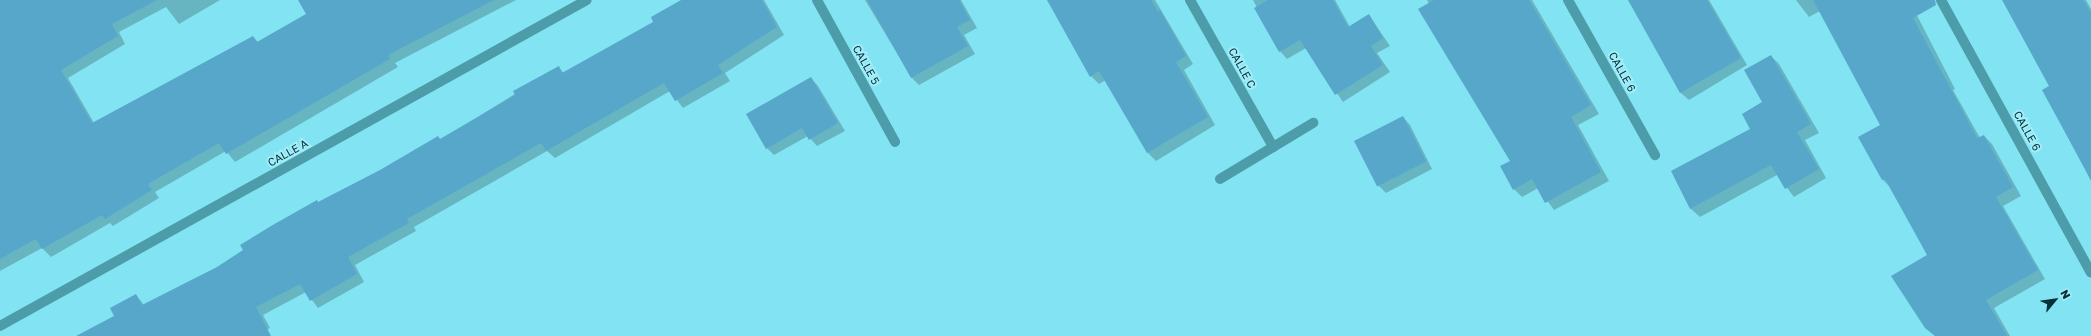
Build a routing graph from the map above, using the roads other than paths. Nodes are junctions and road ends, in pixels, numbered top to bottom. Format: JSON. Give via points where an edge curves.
{"nodes":[{"id":1,"x":587,"y":0,"type":"edge"},
{"id":2,"x":817,"y":0,"type":"edge"},
{"id":3,"x":1190,"y":0,"type":"edge"},
{"id":4,"x":1568,"y":0,"type":"edge"},
{"id":5,"x":1941,"y":0,"type":"edge"},
{"id":6,"x":1312,"y":123,"type":"dead end"},
{"id":7,"x":895,"y":142,"type":"dead end"},
{"id":8,"x":1273,"y":147,"type":"junction"},
{"id":9,"x":1655,"y":156,"type":"dead end"},
{"id":10,"x":1220,"y":179,"type":"dead end"},
{"id":11,"x":2091,"y":273,"type":"edge"},
{"id":12,"x":0,"y":326,"type":"edge"}],
"edges":[{"from":1,"to":12,"type":"street","name":"CALLE A"},
{"from":2,"to":7,"type":"street","name":"CALLE 5"},
{"from":3,"to":8,"type":"street","name":"CALLE C"},
{"from":4,"to":9,"type":"street","name":"CALLE 6"},
{"from":5,"to":11,"type":"street","name":"CALLE 6"},
{"from":6,"to":8,"type":"street"},
{"from":8,"to":10,"type":"street"}]}
